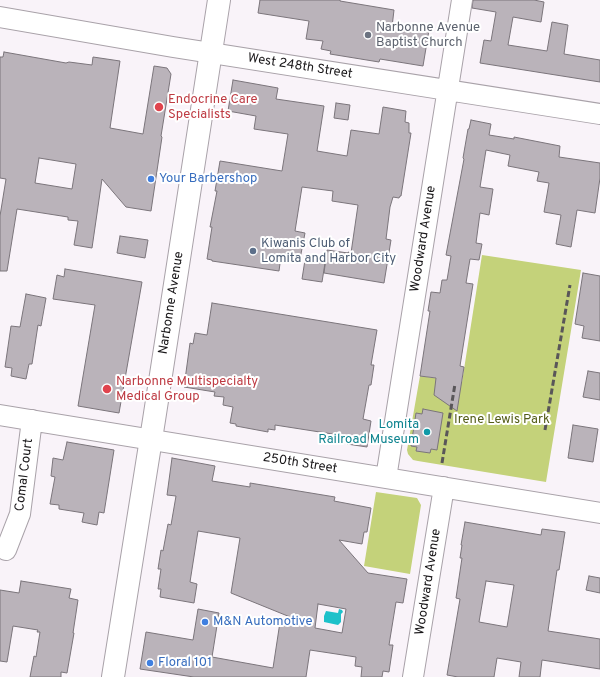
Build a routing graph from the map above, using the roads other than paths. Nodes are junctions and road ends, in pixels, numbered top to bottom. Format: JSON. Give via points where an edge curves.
{"nodes":[{"id":1,"x":219,"y":0,"type":"edge"},
{"id":2,"x":462,"y":0,"type":"edge"},
{"id":3,"x":0,"y":17,"type":"edge"},
{"id":4,"x":210,"y":53,"type":"junction"},
{"id":5,"x":448,"y":90,"type":"junction"},
{"id":6,"x":600,"y":114,"type":"edge"},
{"id":7,"x":0,"y":415,"type":"edge"},
{"id":8,"x":32,"y":420,"type":"junction"},
{"id":9,"x":151,"y":440,"type":"junction"},
{"id":10,"x":386,"y":478,"type":"junction"},
{"id":11,"x":444,"y":487,"type":"junction"},
{"id":12,"x":600,"y":513,"type":"edge"},
{"id":13,"x":6,"y":550,"type":"dead end"},
{"id":14,"x":113,"y":677,"type":"edge"},
{"id":15,"x":413,"y":677,"type":"edge"}],
"edges":[{"from":1,"to":4,"type":"main road","name":"Narbonne Avenue"},
{"from":2,"to":5,"type":"street","name":"Woodward Avenue"},
{"from":3,"to":4,"type":"street","name":"West 248th Street"},
{"from":4,"to":5,"type":"street","name":"West 248th Street"},
{"from":4,"to":9,"type":"main road","name":"Narbonne Avenue"},
{"from":5,"to":6,"type":"street","name":"West 248th Street"},
{"from":5,"to":10,"type":"street","name":"Woodward Avenue"},
{"from":7,"to":8,"type":"street","name":"250th Street"},
{"from":8,"to":9,"type":"street","name":"250th Street"},
{"from":8,"to":13,"type":"street","name":"Comal Court","via":[[20,514]]},
{"from":9,"to":10,"type":"street","name":"250th Street"},
{"from":9,"to":14,"type":"main road","name":"Narbonne Avenue"},
{"from":10,"to":11,"type":"street","name":"250th Street"},
{"from":11,"to":12,"type":"street","name":"250th Street"},
{"from":11,"to":15,"type":"street","name":"Woodward Avenue"}]}
